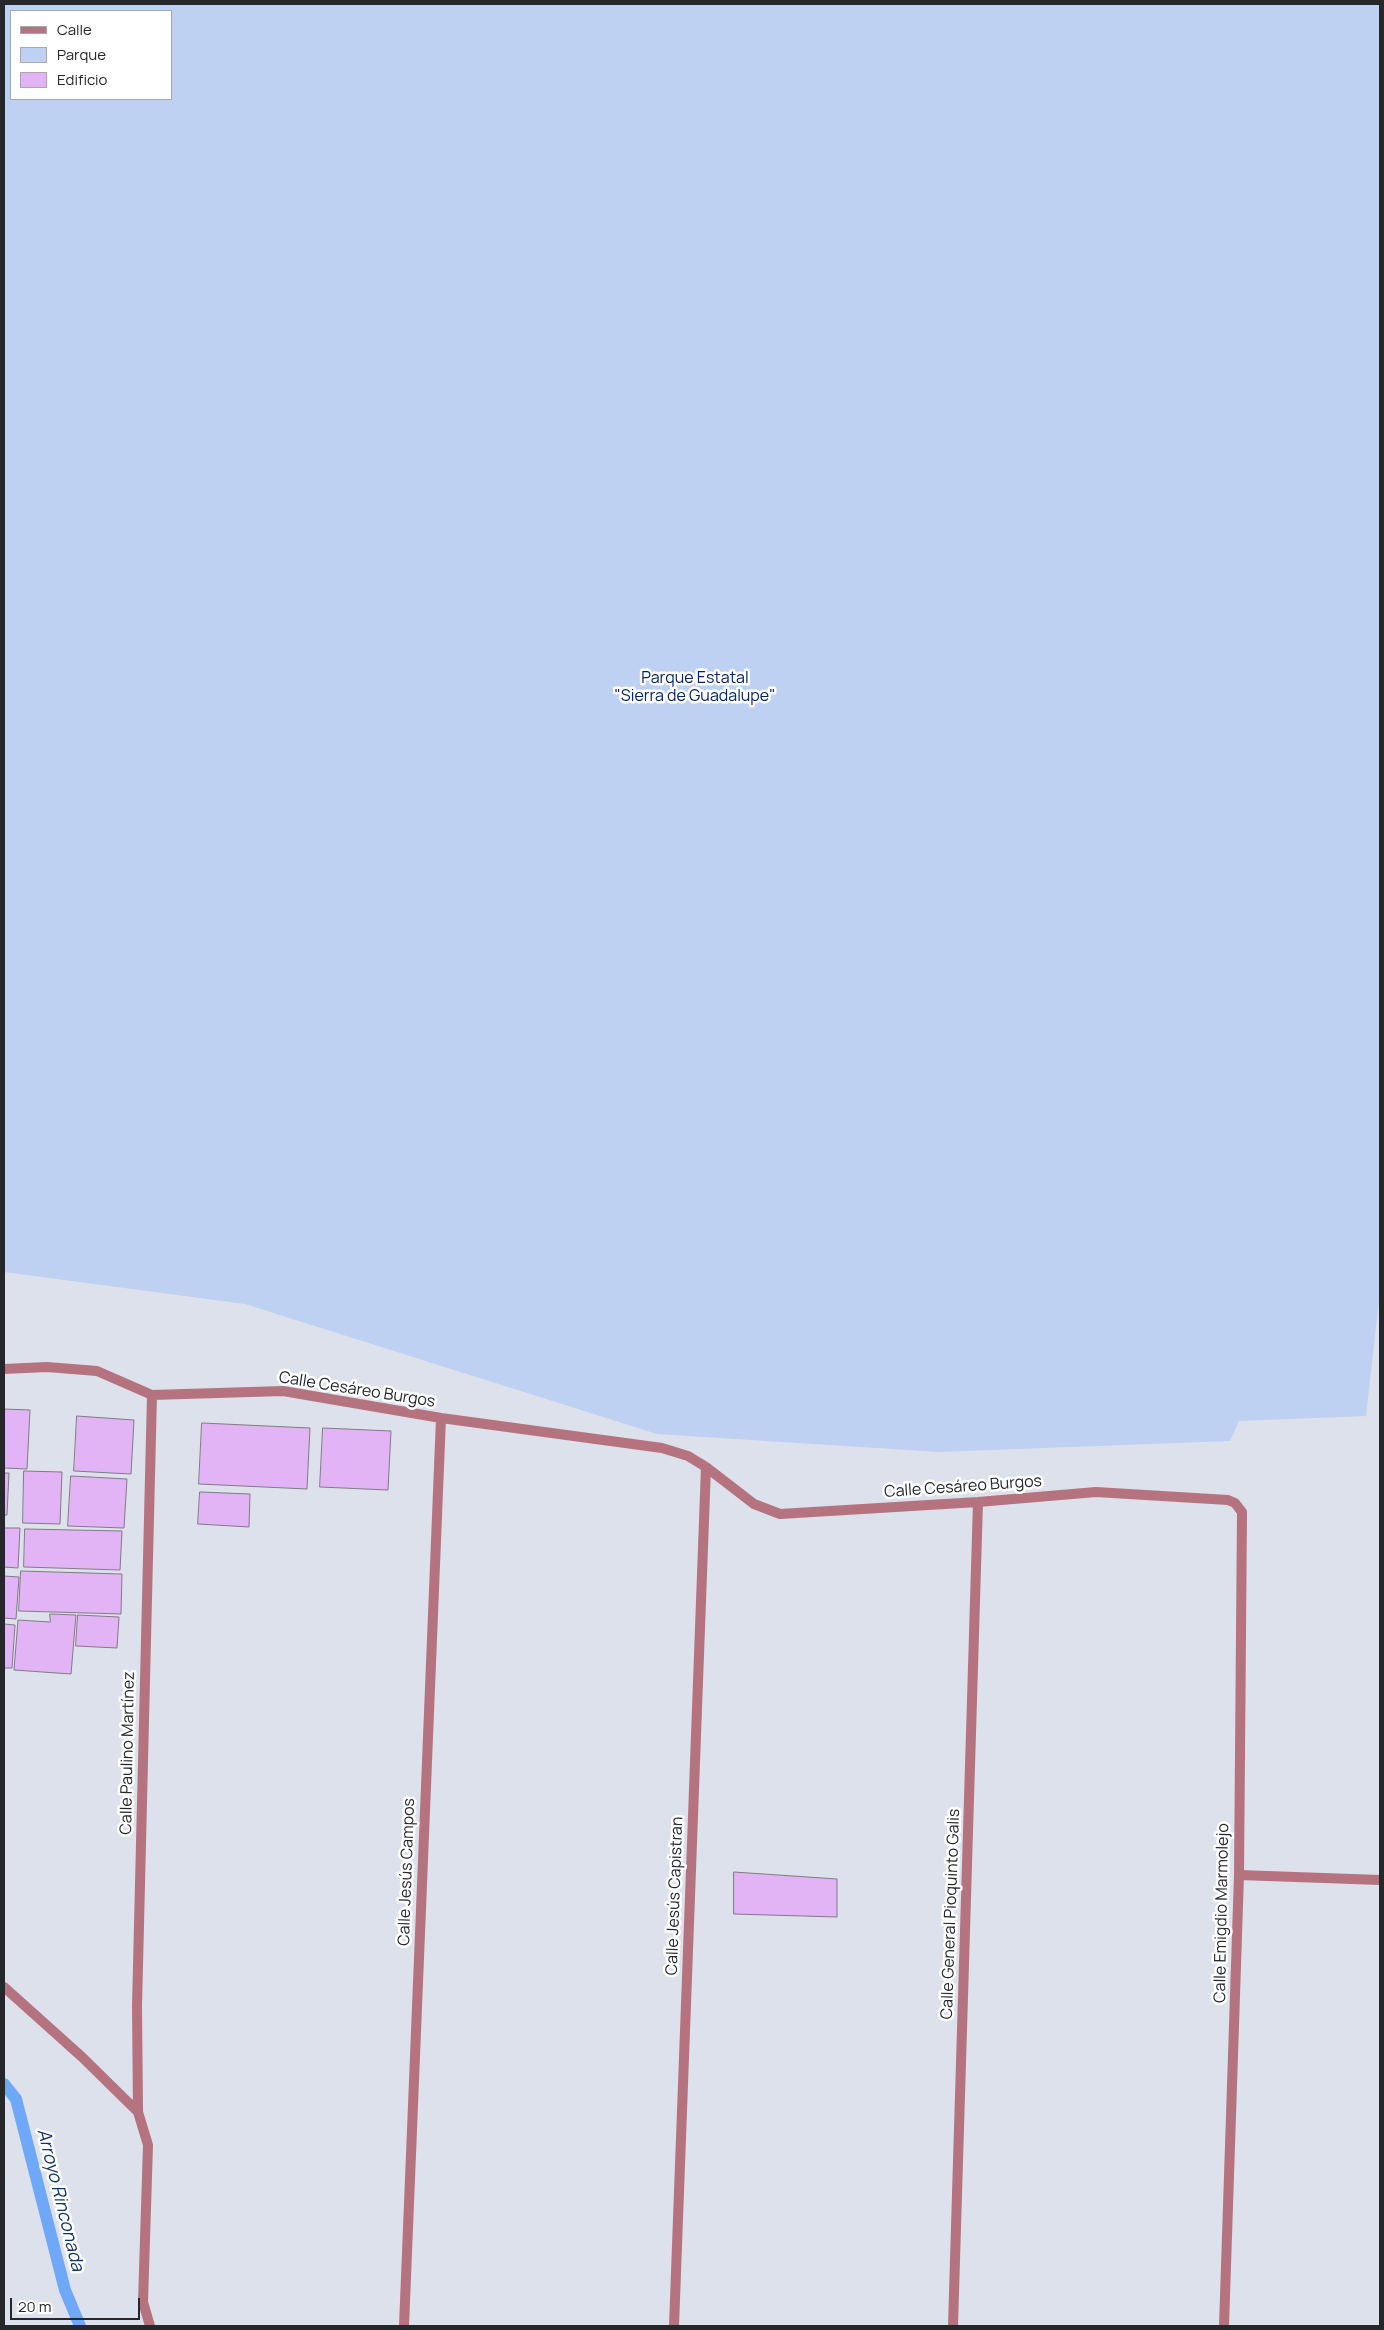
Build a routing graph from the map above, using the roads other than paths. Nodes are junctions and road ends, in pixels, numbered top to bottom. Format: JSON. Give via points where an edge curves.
{"nodes":[{"id":1,"x":4,"y":1369,"type":"edge"},
{"id":2,"x":152,"y":1394,"type":"junction"},
{"id":3,"x":441,"y":1418,"type":"junction"},
{"id":4,"x":706,"y":1467,"type":"junction"},
{"id":5,"x":978,"y":1502,"type":"junction"},
{"id":6,"x":1236,"y":1504,"type":"joint"},
{"id":7,"x":1239,"y":1875,"type":"junction"},
{"id":8,"x":1380,"y":1880,"type":"edge"},
{"id":9,"x":4,"y":1987,"type":"edge"},
{"id":10,"x":138,"y":2112,"type":"junction"},
{"id":11,"x":150,"y":2326,"type":"edge"},
{"id":12,"x":404,"y":2326,"type":"edge"},
{"id":13,"x":674,"y":2326,"type":"edge"},
{"id":14,"x":953,"y":2326,"type":"edge"},
{"id":15,"x":1224,"y":2326,"type":"edge"}],
"edges":[{"from":1,"to":2,"type":"street","name":"Calle Cesáreo Burgos","via":[[47,1366],[97,1371]]},
{"from":2,"to":3,"type":"street","name":"Calle Cesáreo Burgos","via":[[283,1391]]},
{"from":2,"to":10,"type":"street","name":"Calle Paulino Martínez","via":[[136,2006]]},
{"from":3,"to":4,"type":"street","name":"Calle Cesáreo Burgos","via":[[662,1448],[688,1456]]},
{"from":3,"to":12,"type":"street","name":"Calle Jesús Campos"},
{"from":4,"to":5,"type":"street","name":"Calle Cesáreo Burgos","via":[[754,1504],[780,1514]]},
{"from":4,"to":13,"type":"street","name":"Calle Jesús Capistran"},
{"from":5,"to":6,"type":"street","name":"Calle Cesáreo Burgos","via":[[1096,1492],[1228,1500]]},
{"from":5,"to":14,"type":"street","name":"Calle General Pioquinto Galis"},
{"from":6,"to":7,"type":"street","name":"Calle Emigdio Marmolejo","via":[[1242,1512]]},
{"from":7,"to":8,"type":"street"},
{"from":7,"to":15,"type":"street","name":"Calle Emigdio Marmolejo"},
{"from":9,"to":10,"type":"street"},
{"from":10,"to":11,"type":"street","via":[[148,2145],[143,2302]]}]}
